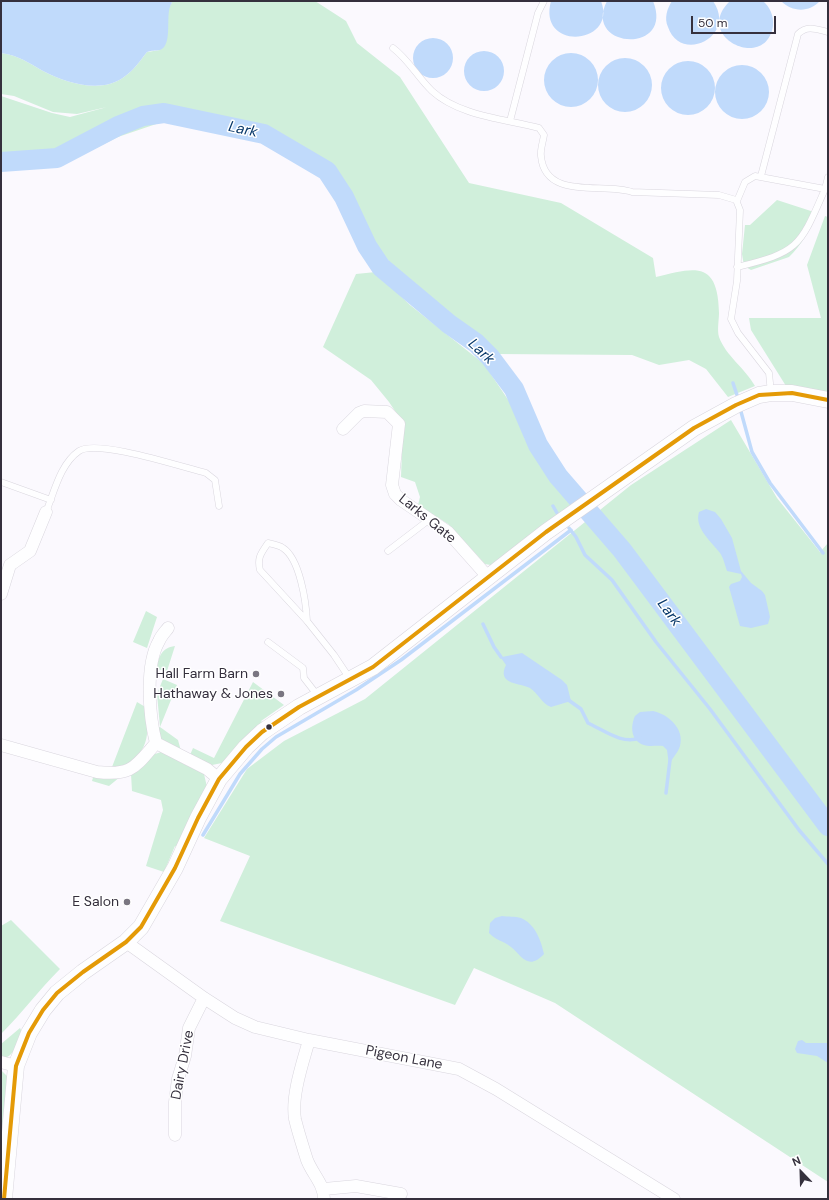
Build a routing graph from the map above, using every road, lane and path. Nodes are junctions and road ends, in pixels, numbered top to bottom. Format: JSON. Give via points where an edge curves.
{"nodes":[{"id":1,"x":544,"y":1,"type":"edge"},
{"id":2,"x":828,"y":32,"type":"edge"},
{"id":3,"x":392,"y":48,"type":"dead end"},
{"id":4,"x":510,"y":121,"type":"junction"},
{"id":5,"x":761,"y":176,"type":"junction"},
{"id":6,"x":828,"y":177,"type":"edge"},
{"id":7,"x":825,"y":189,"type":"junction"},
{"id":8,"x":737,"y":201,"type":"junction"},
{"id":9,"x":737,"y":267,"type":"junction"},
{"id":10,"x":770,"y":393,"type":"junction"},
{"id":11,"x":828,"y":400,"type":"edge"},
{"id":12,"x":343,"y":429,"type":"dead end"},
{"id":13,"x":1,"y":482,"type":"edge"},
{"id":14,"x":51,"y":500,"type":"junction"},
{"id":15,"x":219,"y":506,"type":"dead end"},
{"id":16,"x":46,"y":512,"type":"joint"},
{"id":17,"x":430,"y":520,"type":"junction"},
{"id":18,"x":388,"y":551,"type":"dead end"},
{"id":19,"x":488,"y":576,"type":"junction"},
{"id":20,"x":1,"y":594,"type":"edge"},
{"id":21,"x":307,"y":621,"type":"junction"},
{"id":22,"x":168,"y":628,"type":"dead end"},
{"id":23,"x":268,"y":642,"type":"dead end"},
{"id":24,"x":351,"y":680,"type":"junction"},
{"id":25,"x":318,"y":696,"type":"junction"},
{"id":26,"x":156,"y":743,"type":"junction"},
{"id":27,"x":1,"y":745,"type":"edge"},
{"id":28,"x":219,"y":780,"type":"junction"},
{"id":29,"x":126,"y":942,"type":"junction"},
{"id":30,"x":204,"y":998,"type":"junction"},
{"id":31,"x":309,"y":1040,"type":"junction"},
{"id":32,"x":9,"y":1064,"type":"edge"},
{"id":33,"x":175,"y":1134,"type":"dead end"},
{"id":34,"x":324,"y":1194,"type":"edge"},
{"id":35,"x":401,"y":1194,"type":"dead end"},
{"id":36,"x":4,"y":1199,"type":"edge"},
{"id":37,"x":674,"y":1199,"type":"edge"}],
"edges":[{"from":1,"to":4,"type":"lane","via":[[538,13]]},
{"from":2,"to":5,"type":"lane","via":[[810,28],[798,34]]},
{"from":3,"to":4,"type":"lane","via":[[407,60],[432,91],[446,102],[459,109]]},
{"from":4,"to":8,"type":"lane","via":[[542,131],[542,164],[547,173],[562,185],[582,189],[620,188],[632,192],[719,195]]},
{"from":5,"to":7,"type":"lane"},
{"from":5,"to":8,"type":"lane","via":[[749,178],[745,182]]},
{"from":6,"to":7,"type":"lane"},
{"from":7,"to":9,"type":"lane","via":[[806,232],[796,245],[770,258]]},
{"from":8,"to":9,"type":"lane","via":[[740,210]]},
{"from":9,"to":10,"type":"lane","via":[[731,319],[738,333],[769,373]]},
{"from":10,"to":11,"type":"main road","via":[[792,393]]},
{"from":10,"to":19,"type":"main road","via":[[742,402],[694,428],[583,505]]},
{"from":12,"to":17,"type":"street","name":"Larks Gate","via":[[364,410],[387,412],[393,417],[399,424],[392,485],[395,494]]},
{"from":13,"to":14,"type":"lane"},
{"from":14,"to":15,"type":"lane","via":[[66,464],[79,451],[93,447],[114,449],[206,473],[215,480]]},
{"from":14,"to":16,"type":"lane"},
{"from":16,"to":20,"type":"street","via":[[30,551],[10,565]]},
{"from":17,"to":18,"type":"lane"},
{"from":17,"to":19,"type":"street","name":"Larks Gate","via":[[448,532]]},
{"from":19,"to":24,"type":"main road","via":[[395,651]]},
{"from":21,"to":21,"type":"lane","via":[[305,596],[292,556],[284,548],[268,543],[257,561],[260,570]]},
{"from":21,"to":24,"type":"lane"},
{"from":22,"to":26,"type":"street","via":[[158,641],[150,686]]},
{"from":23,"to":25,"type":"lane","via":[[303,668],[304,678]]},
{"from":24,"to":25,"type":"main road"},
{"from":25,"to":28,"type":"main road","via":[[262,732]]},
{"from":26,"to":27,"type":"street","via":[[135,767],[126,772],[113,774]]},
{"from":26,"to":28,"type":"street","via":[[207,769]]},
{"from":28,"to":29,"type":"main road","via":[[154,906],[141,927]]},
{"from":29,"to":30,"type":"street","name":"Pigeon Lane"},
{"from":29,"to":32,"type":"main road","via":[[57,993],[43,1010]]},
{"from":30,"to":31,"type":"street","name":"Pigeon Lane","via":[[235,1018],[255,1027]]},
{"from":30,"to":33,"type":"street","name":"Dairy Drive","via":[[189,1028],[178,1079]]},
{"from":31,"to":34,"type":"street","via":[[300,1074],[295,1118],[307,1160]]},
{"from":31,"to":37,"type":"street","name":"Pigeon Lane","via":[[459,1069],[496,1089]]},
{"from":32,"to":36,"type":"main road"},
{"from":34,"to":35,"type":"street","via":[[356,1186]]}]}
